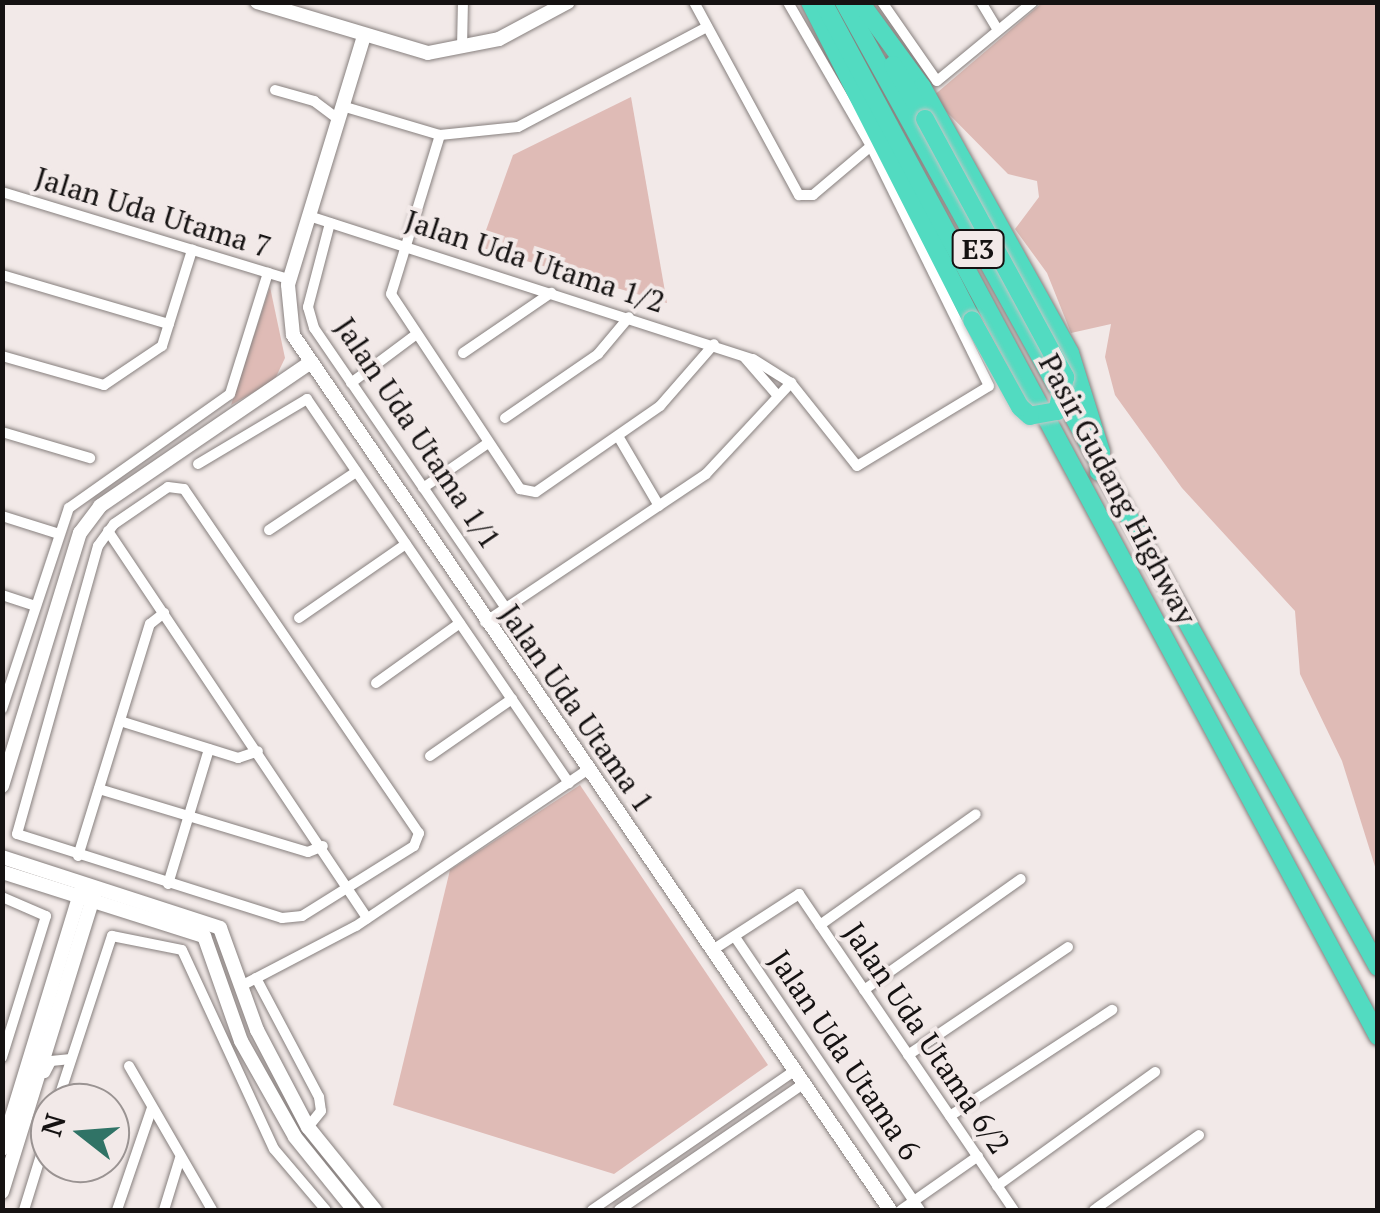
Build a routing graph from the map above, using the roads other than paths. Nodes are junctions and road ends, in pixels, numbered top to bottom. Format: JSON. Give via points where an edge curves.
{"nodes":[{"id":1,"x":257,"y":2,"type":"edge"},
{"id":2,"x":463,"y":2,"type":"edge"},
{"id":3,"x":568,"y":2,"type":"edge"},
{"id":4,"x":694,"y":2,"type":"edge"},
{"id":5,"x":788,"y":2,"type":"edge"},
{"id":6,"x":810,"y":2,"type":"edge"},
{"id":7,"x":823,"y":2,"type":"edge"},
{"id":8,"x":844,"y":2,"type":"edge"},
{"id":9,"x":859,"y":2,"type":"edge"},
{"id":10,"x":882,"y":2,"type":"edge"},
{"id":11,"x":982,"y":2,"type":"edge"},
{"id":12,"x":1033,"y":2,"type":"edge"},
{"id":13,"x":707,"y":28,"type":"junction"},
{"id":14,"x":998,"y":30,"type":"junction"},
{"id":15,"x":364,"y":36,"type":"junction"},
{"id":16,"x":462,"y":48,"type":"junction"},
{"id":17,"x":878,"y":86,"type":"junction"},
{"id":18,"x":275,"y":90,"type":"dead end"},
{"id":19,"x":340,"y":113,"type":"junction"},
{"id":20,"x":440,"y":135,"type":"junction"},
{"id":21,"x":871,"y":146,"type":"junction"},
{"id":22,"x":2,"y":192,"type":"edge"},
{"id":23,"x":309,"y":216,"type":"junction"},
{"id":24,"x":330,"y":223,"type":"junction"},
{"id":25,"x":405,"y":246,"type":"junction"},
{"id":26,"x":192,"y":250,"type":"junction"},
{"id":27,"x":268,"y":273,"type":"junction"},
{"id":28,"x":2,"y":274,"type":"edge"},
{"id":29,"x":290,"y":279,"type":"junction"},
{"id":30,"x":551,"y":293,"type":"junction"},
{"id":31,"x":629,"y":317,"type":"junction"},
{"id":32,"x":169,"y":324,"type":"junction"},
{"id":33,"x":293,"y":335,"type":"junction"},
{"id":34,"x":414,"y":336,"type":"junction"},
{"id":35,"x":714,"y":344,"type":"junction"},
{"id":36,"x":463,"y":353,"type":"dead end"},
{"id":37,"x":2,"y":356,"type":"edge"},
{"id":38,"x":746,"y":358,"type":"junction"},
{"id":39,"x":308,"y":364,"type":"junction"},
{"id":40,"x":282,"y":382,"type":"junction"},
{"id":41,"x":351,"y":383,"type":"junction"},
{"id":42,"x":791,"y":383,"type":"junction"},
{"id":43,"x":325,"y":390,"type":"junction"},
{"id":44,"x":777,"y":395,"type":"junction"},
{"id":45,"x":505,"y":418,"type":"dead end"},
{"id":46,"x":2,"y":432,"type":"edge"},
{"id":47,"x":618,"y":436,"type":"junction"},
{"id":48,"x":488,"y":442,"type":"junction"},
{"id":49,"x":90,"y":458,"type":"dead end"},
{"id":50,"x":198,"y":464,"type":"dead end"},
{"id":51,"x":356,"y":472,"type":"junction"},
{"id":52,"x":1099,"y":472,"type":"junction"},
{"id":53,"x":423,"y":488,"type":"junction"},
{"id":54,"x":660,"y":506,"type":"junction"},
{"id":55,"x":2,"y":516,"type":"edge"},
{"id":56,"x":108,"y":530,"type":"junction"},
{"id":57,"x":268,"y":530,"type":"dead end"},
{"id":58,"x":56,"y":533,"type":"junction"},
{"id":59,"x":406,"y":544,"type":"junction"},
{"id":60,"x":2,"y":595,"type":"edge"},
{"id":61,"x":32,"y":605,"type":"junction"},
{"id":62,"x":506,"y":608,"type":"junction"},
{"id":63,"x":164,"y":613,"type":"junction"},
{"id":64,"x":300,"y":618,"type":"dead end"},
{"id":65,"x":485,"y":622,"type":"junction"},
{"id":66,"x":460,"y":623,"type":"junction"},
{"id":67,"x":7,"y":679,"type":"edge"},
{"id":68,"x":376,"y":683,"type":"dead end"},
{"id":69,"x":512,"y":699,"type":"junction"},
{"id":70,"x":2,"y":709,"type":"edge"},
{"id":71,"x":120,"y":721,"type":"junction"},
{"id":72,"x":208,"y":749,"type":"junction"},
{"id":73,"x":258,"y":751,"type":"junction"},
{"id":74,"x":430,"y":756,"type":"dead end"},
{"id":75,"x":587,"y":770,"type":"junction"},
{"id":76,"x":568,"y":782,"type":"junction"},
{"id":77,"x":2,"y":786,"type":"edge"},
{"id":78,"x":98,"y":789,"type":"junction"},
{"id":79,"x":976,"y":814,"type":"dead end"},
{"id":80,"x":188,"y":816,"type":"junction"},
{"id":81,"x":2,"y":842,"type":"edge"},
{"id":82,"x":323,"y":846,"type":"junction"},
{"id":83,"x":78,"y":856,"type":"junction"},
{"id":84,"x":10,"y":859,"type":"edge"},
{"id":85,"x":2,"y":872,"type":"edge"},
{"id":86,"x":1021,"y":878,"type":"dead end"},
{"id":87,"x":168,"y":884,"type":"junction"},
{"id":88,"x":349,"y":887,"type":"junction"},
{"id":89,"x":54,"y":888,"type":"junction"},
{"id":90,"x":88,"y":890,"type":"junction"},
{"id":91,"x":2,"y":897,"type":"edge"},
{"id":92,"x":119,"y":908,"type":"junction"},
{"id":93,"x":80,"y":918,"type":"junction"},
{"id":94,"x":367,"y":918,"type":"junction"},
{"id":95,"x":820,"y":924,"type":"junction"},
{"id":96,"x":735,"y":937,"type":"junction"},
{"id":97,"x":1068,"y":948,"type":"dead end"},
{"id":98,"x":712,"y":951,"type":"junction"},
{"id":99,"x":1378,"y":966,"type":"edge"},
{"id":100,"x":250,"y":981,"type":"junction"},
{"id":101,"x":225,"y":988,"type":"junction"},
{"id":102,"x":864,"y":990,"type":"junction"},
{"id":103,"x":64,"y":992,"type":"junction"},
{"id":104,"x":204,"y":996,"type":"junction"},
{"id":105,"x":1112,"y":1010,"type":"dead end"},
{"id":106,"x":1378,"y":1036,"type":"edge"},
{"id":107,"x":908,"y":1055,"type":"junction"},
{"id":108,"x":2,"y":1056,"type":"edge"},
{"id":109,"x":71,"y":1059,"type":"junction"},
{"id":110,"x":130,"y":1066,"type":"dead end"},
{"id":111,"x":1155,"y":1072,"type":"dead end"},
{"id":112,"x":799,"y":1078,"type":"junction"},
{"id":113,"x":63,"y":1083,"type":"edge"},
{"id":114,"x":152,"y":1108,"type":"junction"},
{"id":115,"x":950,"y":1116,"type":"junction"},
{"id":116,"x":26,"y":1118,"type":"junction"},
{"id":117,"x":308,"y":1126,"type":"junction"},
{"id":118,"x":1199,"y":1135,"type":"dead end"},
{"id":119,"x":2,"y":1149,"type":"edge"},
{"id":120,"x":978,"y":1156,"type":"junction"},
{"id":121,"x":180,"y":1158,"type":"junction"},
{"id":122,"x":32,"y":1183,"type":"edge"},
{"id":123,"x":998,"y":1186,"type":"junction"},
{"id":124,"x":2,"y":1192,"type":"edge"},
{"id":125,"x":917,"y":1206,"type":"edge"},
{"id":126,"x":24,"y":1210,"type":"edge"},
{"id":127,"x":117,"y":1210,"type":"edge"},
{"id":128,"x":164,"y":1210,"type":"edge"},
{"id":129,"x":212,"y":1210,"type":"edge"},
{"id":130,"x":326,"y":1210,"type":"edge"},
{"id":131,"x":354,"y":1210,"type":"edge"},
{"id":132,"x":375,"y":1210,"type":"edge"},
{"id":133,"x":592,"y":1210,"type":"edge"},
{"id":134,"x":619,"y":1210,"type":"edge"},
{"id":135,"x":890,"y":1210,"type":"edge"},
{"id":136,"x":902,"y":1210,"type":"edge"},
{"id":137,"x":1014,"y":1210,"type":"edge"},
{"id":138,"x":1094,"y":1210,"type":"edge"}],
"edges":[{"from":1,"to":15,"type":"street"},
{"from":2,"to":16,"type":"street"},
{"from":3,"to":16,"type":"street","via":[[499,39]]},
{"from":4,"to":13,"type":"street"},
{"from":5,"to":21,"type":"street"},
{"from":6,"to":9,"type":"highway","bridge":true,"via":[[1020,407],[1030,416],[1057,411],[1065,377]]},
{"from":7,"to":17,"type":"highway","name":"Pasir Gudang Highway"},
{"from":8,"to":17,"type":"highway","name":"Pasir Gudang Highway"},
{"from":9,"to":52,"type":"highway","via":[[922,88],[1070,354],[1102,452]]},
{"from":10,"to":14,"type":"street","via":[[933,81]]},
{"from":11,"to":14,"type":"street"},
{"from":12,"to":14,"type":"street"},
{"from":13,"to":20,"type":"street","via":[[539,119]]},
{"from":13,"to":21,"type":"street","via":[[799,195],[807,196]]},
{"from":15,"to":16,"type":"street","via":[[419,53]]},
{"from":15,"to":19,"type":"street","name":"Jalan Uda Utama 1"},
{"from":17,"to":52,"type":"highway","name":"Pasir Gudang Highway","number":"E3"},
{"from":17,"to":106,"type":"highway","name":"Pasir Gudang Highway","number":"E3"},
{"from":18,"to":19,"type":"street"},
{"from":19,"to":20,"type":"street"},
{"from":19,"to":23,"type":"street","name":"Jalan Uda Utama 1"},
{"from":20,"to":25,"type":"street"},
{"from":21,"to":42,"type":"street","via":[[989,389],[853,467]]},
{"from":22,"to":26,"type":"street","name":"Jalan Uda Utama 7"},
{"from":23,"to":24,"type":"street","name":"Jalan Uda Utama 1/2"},
{"from":23,"to":29,"type":"street","name":"Jalan Uda Utama 1"},
{"from":24,"to":25,"type":"street","name":"Jalan Uda Utama 1/2"},
{"from":24,"to":41,"type":"street","name":"Jalan Uda Utama 1/1","via":[[308,307]]},
{"from":25,"to":30,"type":"street","name":"Jalan Uda Utama 1/2"},
{"from":25,"to":34,"type":"street","via":[[391,294]]},
{"from":26,"to":27,"type":"street","name":"Jalan Uda Utama 7"},
{"from":26,"to":32,"type":"street"},
{"from":27,"to":29,"type":"street","name":"Jalan Uda Utama 7"},
{"from":27,"to":58,"type":"street","via":[[230,394],[77,500]]},
{"from":28,"to":32,"type":"street"},
{"from":29,"to":33,"type":"street","name":"Jalan Uda Utama 1"},
{"from":30,"to":31,"type":"street","name":"Jalan Uda Utama 1/2"},
{"from":30,"to":36,"type":"street"},
{"from":31,"to":35,"type":"street","name":"Jalan Uda Utama 1/2"},
{"from":31,"to":45,"type":"street","via":[[598,354]]},
{"from":32,"to":37,"type":"street","via":[[162,346],[104,386]]},
{"from":33,"to":39,"type":"street","name":"Jalan Uda Utama 1"},
{"from":33,"to":40,"type":"street"},
{"from":34,"to":41,"type":"street"},
{"from":34,"to":48,"type":"street"},
{"from":35,"to":38,"type":"street","name":"Jalan Uda Utama 1/2"},
{"from":35,"to":47,"type":"street","via":[[660,406]]},
{"from":38,"to":42,"type":"street","name":"Jalan Uda Utama 1/2"},
{"from":38,"to":44,"type":"street","name":"Jalan Uda Utama 1/2"},
{"from":39,"to":40,"type":"street"},
{"from":39,"to":43,"type":"street","name":"Jalan Uda Utama 1"},
{"from":40,"to":43,"type":"street","via":[[306,378]]},
{"from":40,"to":77,"type":"street","via":[[100,506],[80,533]]},
{"from":41,"to":53,"type":"street","name":"Jalan Uda Utama 1/1"},
{"from":42,"to":44,"type":"street"},
{"from":43,"to":65,"type":"street","name":"Jalan Uda Utama 1"},
{"from":44,"to":54,"type":"street","via":[[706,474]]},
{"from":46,"to":49,"type":"street"},
{"from":47,"to":48,"type":"street","via":[[531,494],[515,484]]},
{"from":47,"to":54,"type":"street"},
{"from":48,"to":53,"type":"street"},
{"from":50,"to":51,"type":"street","via":[[300,399]]},
{"from":51,"to":57,"type":"street"},
{"from":51,"to":59,"type":"street"},
{"from":52,"to":99,"type":"highway","name":"Pasir Gudang Highway","number":"E3"},
{"from":53,"to":62,"type":"street","name":"Jalan Uda Utama 1/1"},
{"from":54,"to":62,"type":"street"},
{"from":55,"to":58,"type":"street"},
{"from":56,"to":63,"type":"street"},
{"from":56,"to":83,"type":"street","via":[[16,824],[22,840]]},
{"from":56,"to":88,"type":"street","via":[[168,487],[184,489],[412,820],[414,846]]},
{"from":58,"to":61,"type":"street"},
{"from":59,"to":64,"type":"street"},
{"from":59,"to":66,"type":"street"},
{"from":60,"to":61,"type":"street"},
{"from":61,"to":67,"type":"street"},
{"from":62,"to":65,"type":"street"},
{"from":63,"to":71,"type":"street","via":[[150,624]]},
{"from":63,"to":73,"type":"street"},
{"from":65,"to":75,"type":"street","name":"Jalan Uda Utama 1"},
{"from":66,"to":68,"type":"street"},
{"from":66,"to":69,"type":"street"},
{"from":67,"to":70,"type":"street"},
{"from":69,"to":74,"type":"street"},
{"from":69,"to":76,"type":"street"},
{"from":71,"to":72,"type":"street"},
{"from":71,"to":78,"type":"street"},
{"from":72,"to":73,"type":"street","via":[[246,758]]},
{"from":72,"to":80,"type":"street"},
{"from":73,"to":82,"type":"street"},
{"from":75,"to":76,"type":"street"},
{"from":75,"to":98,"type":"street","name":"Jalan Uda Utama 1"},
{"from":76,"to":94,"type":"street"},
{"from":78,"to":80,"type":"street"},
{"from":78,"to":83,"type":"street"},
{"from":79,"to":95,"type":"street"},
{"from":80,"to":82,"type":"street","via":[[308,852]]},
{"from":80,"to":87,"type":"street"},
{"from":81,"to":84,"type":"street"},
{"from":82,"to":88,"type":"street"},
{"from":83,"to":87,"type":"street"},
{"from":84,"to":90,"type":"street"},
{"from":85,"to":89,"type":"street"},
{"from":86,"to":102,"type":"street"},
{"from":87,"to":88,"type":"street","via":[[288,919]]},
{"from":88,"to":94,"type":"street"},
{"from":89,"to":90,"type":"street"},
{"from":89,"to":93,"type":"street"},
{"from":90,"to":92,"type":"street"},
{"from":90,"to":93,"type":"street"},
{"from":90,"to":100,"type":"street","via":[[210,920]]},
{"from":91,"to":108,"type":"street","via":[[45,910]]},
{"from":92,"to":93,"type":"street"},
{"from":92,"to":101,"type":"street","via":[[204,936]]},
{"from":93,"to":103,"type":"street"},
{"from":93,"to":119,"type":"street"},
{"from":94,"to":100,"type":"street"},
{"from":95,"to":96,"type":"street","name":"Jalan Uda Utama 6/2","via":[[799,894]]},
{"from":95,"to":102,"type":"street","name":"Jalan Uda Utama 6/2"},
{"from":96,"to":98,"type":"street"},
{"from":96,"to":125,"type":"street","name":"Jalan Uda Utama 6"},
{"from":97,"to":107,"type":"street"},
{"from":98,"to":112,"type":"street","name":"Jalan Uda Utama 1"},
{"from":100,"to":117,"type":"street","via":[[256,1030]]},
{"from":100,"to":117,"type":"street","via":[[319,1098],[320,1111]]},
{"from":101,"to":104,"type":"street"},
{"from":101,"to":131,"type":"street","via":[[241,1041],[296,1138]]},
{"from":102,"to":107,"type":"street","name":"Jalan Uda Utama 6/2"},
{"from":103,"to":109,"type":"street","via":[[54,1046]]},
{"from":103,"to":116,"type":"street"},
{"from":104,"to":109,"type":"street","via":[[182,950],[121,932],[106,944]]},
{"from":104,"to":130,"type":"street","via":[[274,1150]]},
{"from":105,"to":115,"type":"street"},
{"from":107,"to":115,"type":"street","name":"Jalan Uda Utama 6/2"},
{"from":109,"to":113,"type":"street"},
{"from":109,"to":116,"type":"street","via":[[48,1064]]},
{"from":110,"to":114,"type":"street"},
{"from":111,"to":123,"type":"street"},
{"from":112,"to":133,"type":"street"},
{"from":112,"to":134,"type":"street"},
{"from":112,"to":135,"type":"street","name":"Jalan Uda Utama 1"},
{"from":114,"to":121,"type":"street"},
{"from":114,"to":127,"type":"street"},
{"from":115,"to":120,"type":"street","name":"Jalan Uda Utama 6/2"},
{"from":116,"to":124,"type":"street"},
{"from":117,"to":132,"type":"street"},
{"from":118,"to":138,"type":"street"},
{"from":120,"to":123,"type":"street","name":"Jalan Uda Utama 6/2"},
{"from":120,"to":125,"type":"street"},
{"from":121,"to":128,"type":"street"},
{"from":121,"to":129,"type":"street"},
{"from":122,"to":126,"type":"street"},
{"from":123,"to":137,"type":"street","name":"Jalan Uda Utama 6/2"},
{"from":125,"to":136,"type":"street"}]}
